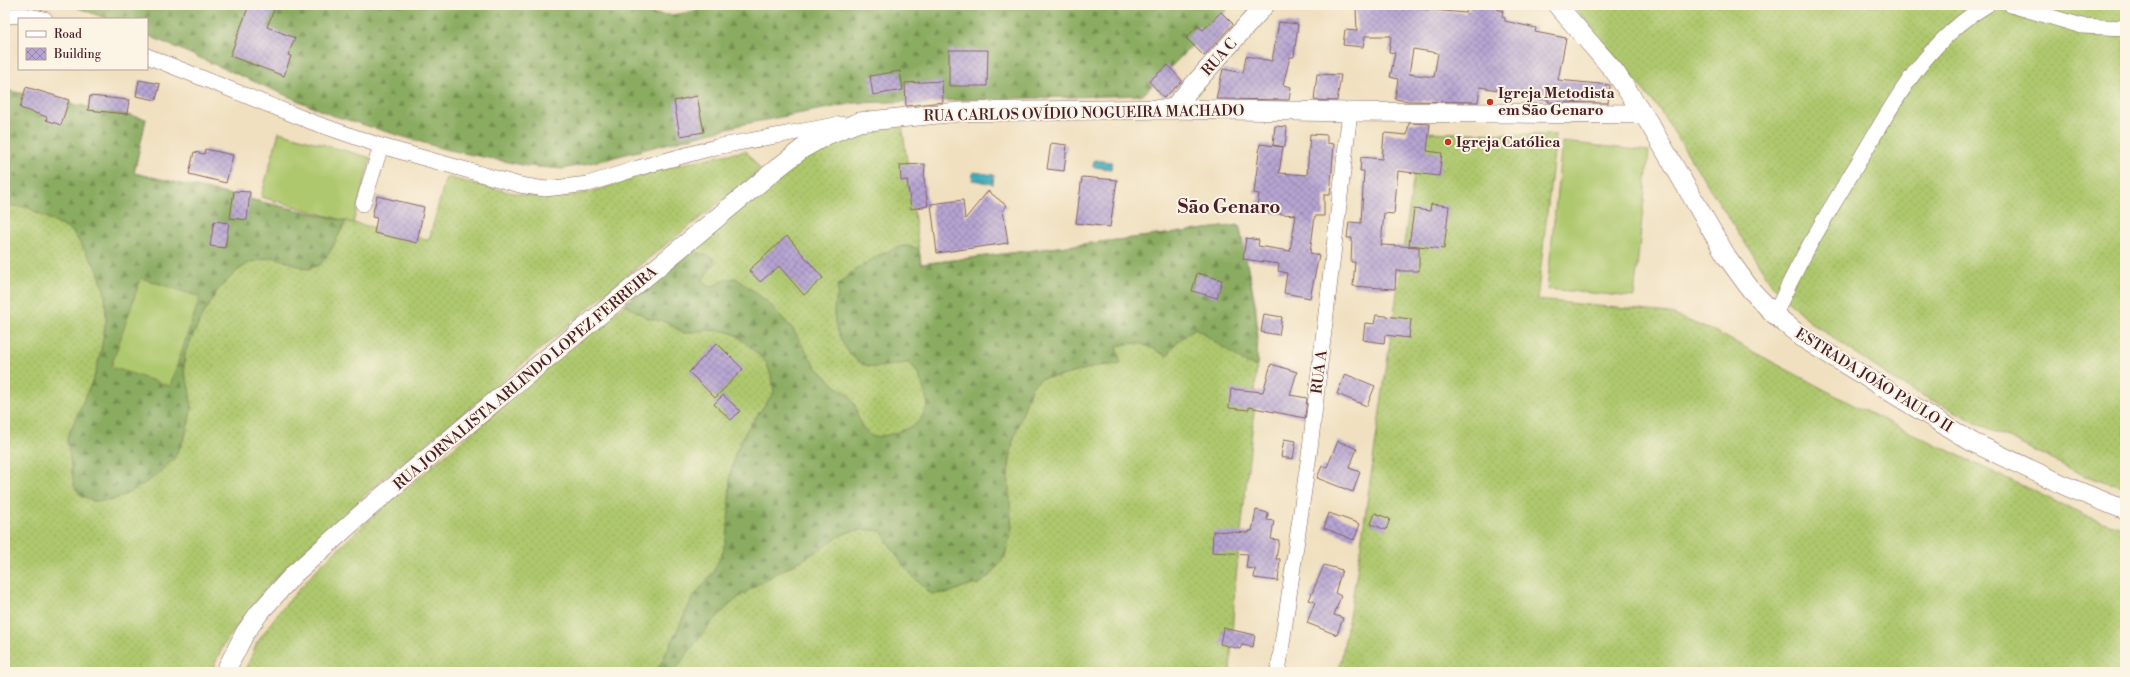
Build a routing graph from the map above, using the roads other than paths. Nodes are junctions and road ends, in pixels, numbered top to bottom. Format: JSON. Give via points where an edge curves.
{"nodes":[{"id":1,"x":1265,"y":5,"type":"edge"},
{"id":2,"x":1556,"y":5,"type":"edge"},
{"id":3,"x":1987,"y":5,"type":"edge"},
{"id":4,"x":2011,"y":5,"type":"edge"},
{"id":5,"x":13,"y":12,"type":"edge"},
{"id":6,"x":40,"y":18,"type":"edge"},
{"id":7,"x":2125,"y":28,"type":"edge"},
{"id":8,"x":148,"y":56,"type":"edge"},
{"id":9,"x":1172,"y":109,"type":"junction"},
{"id":10,"x":1350,"y":112,"type":"junction"},
{"id":11,"x":1642,"y":114,"type":"junction"},
{"id":12,"x":859,"y":122,"type":"junction"},
{"id":13,"x":381,"y":146,"type":"junction"},
{"id":14,"x":363,"y":204,"type":"dead end"},
{"id":15,"x":1775,"y":315,"type":"junction"},
{"id":16,"x":2125,"y":510,"type":"edge"},
{"id":17,"x":225,"y":672,"type":"edge"},
{"id":18,"x":1278,"y":672,"type":"edge"}],
"edges":[{"from":1,"to":9,"type":"street","name":"RUA C"},
{"from":2,"to":11,"type":"street","name":"ESTRADA JOÃO PAULO II","via":[[1615,72]]},
{"from":3,"to":15,"type":"street","via":[[1952,30],[1912,75],[1804,252]]},
{"from":4,"to":7,"type":"street","via":[[2082,26]]},
{"from":5,"to":6,"type":"street"},
{"from":8,"to":13,"type":"street","name":"RUA CARLOS OVÍDIO NOGUEIRA MACHADO","via":[[312,122]]},
{"from":9,"to":10,"type":"street","name":"RUA CARLOS OVÍDIO NOGUEIRA MACHADO"},
{"from":9,"to":12,"type":"street","name":"RUA CARLOS OVÍDIO NOGUEIRA MACHADO","via":[[958,112]]},
{"from":10,"to":11,"type":"street","name":"RUA CARLOS OVÍDIO NOGUEIRA MACHADO"},
{"from":10,"to":18,"type":"street","name":"RUA A","via":[[1310,448]]},
{"from":11,"to":15,"type":"street","name":"ESTRADA JOÃO PAULO II","via":[[1727,258],[1751,290]]},
{"from":12,"to":13,"type":"street","name":"RUA CARLOS OVÍDIO NOGUEIRA MACHADO","via":[[716,147],[588,184],[559,188],[520,185]]},
{"from":12,"to":17,"type":"street","name":"RUA JORNALISTA ARLINDO LOPEZ FERREIRA","via":[[802,149],[775,170],[366,510],[273,596],[245,634]]},
{"from":13,"to":14,"type":"street"},
{"from":15,"to":16,"type":"street","name":"ESTRADA JOÃO PAULO II","via":[[1804,339],[1972,442],[2068,487]]}]}
